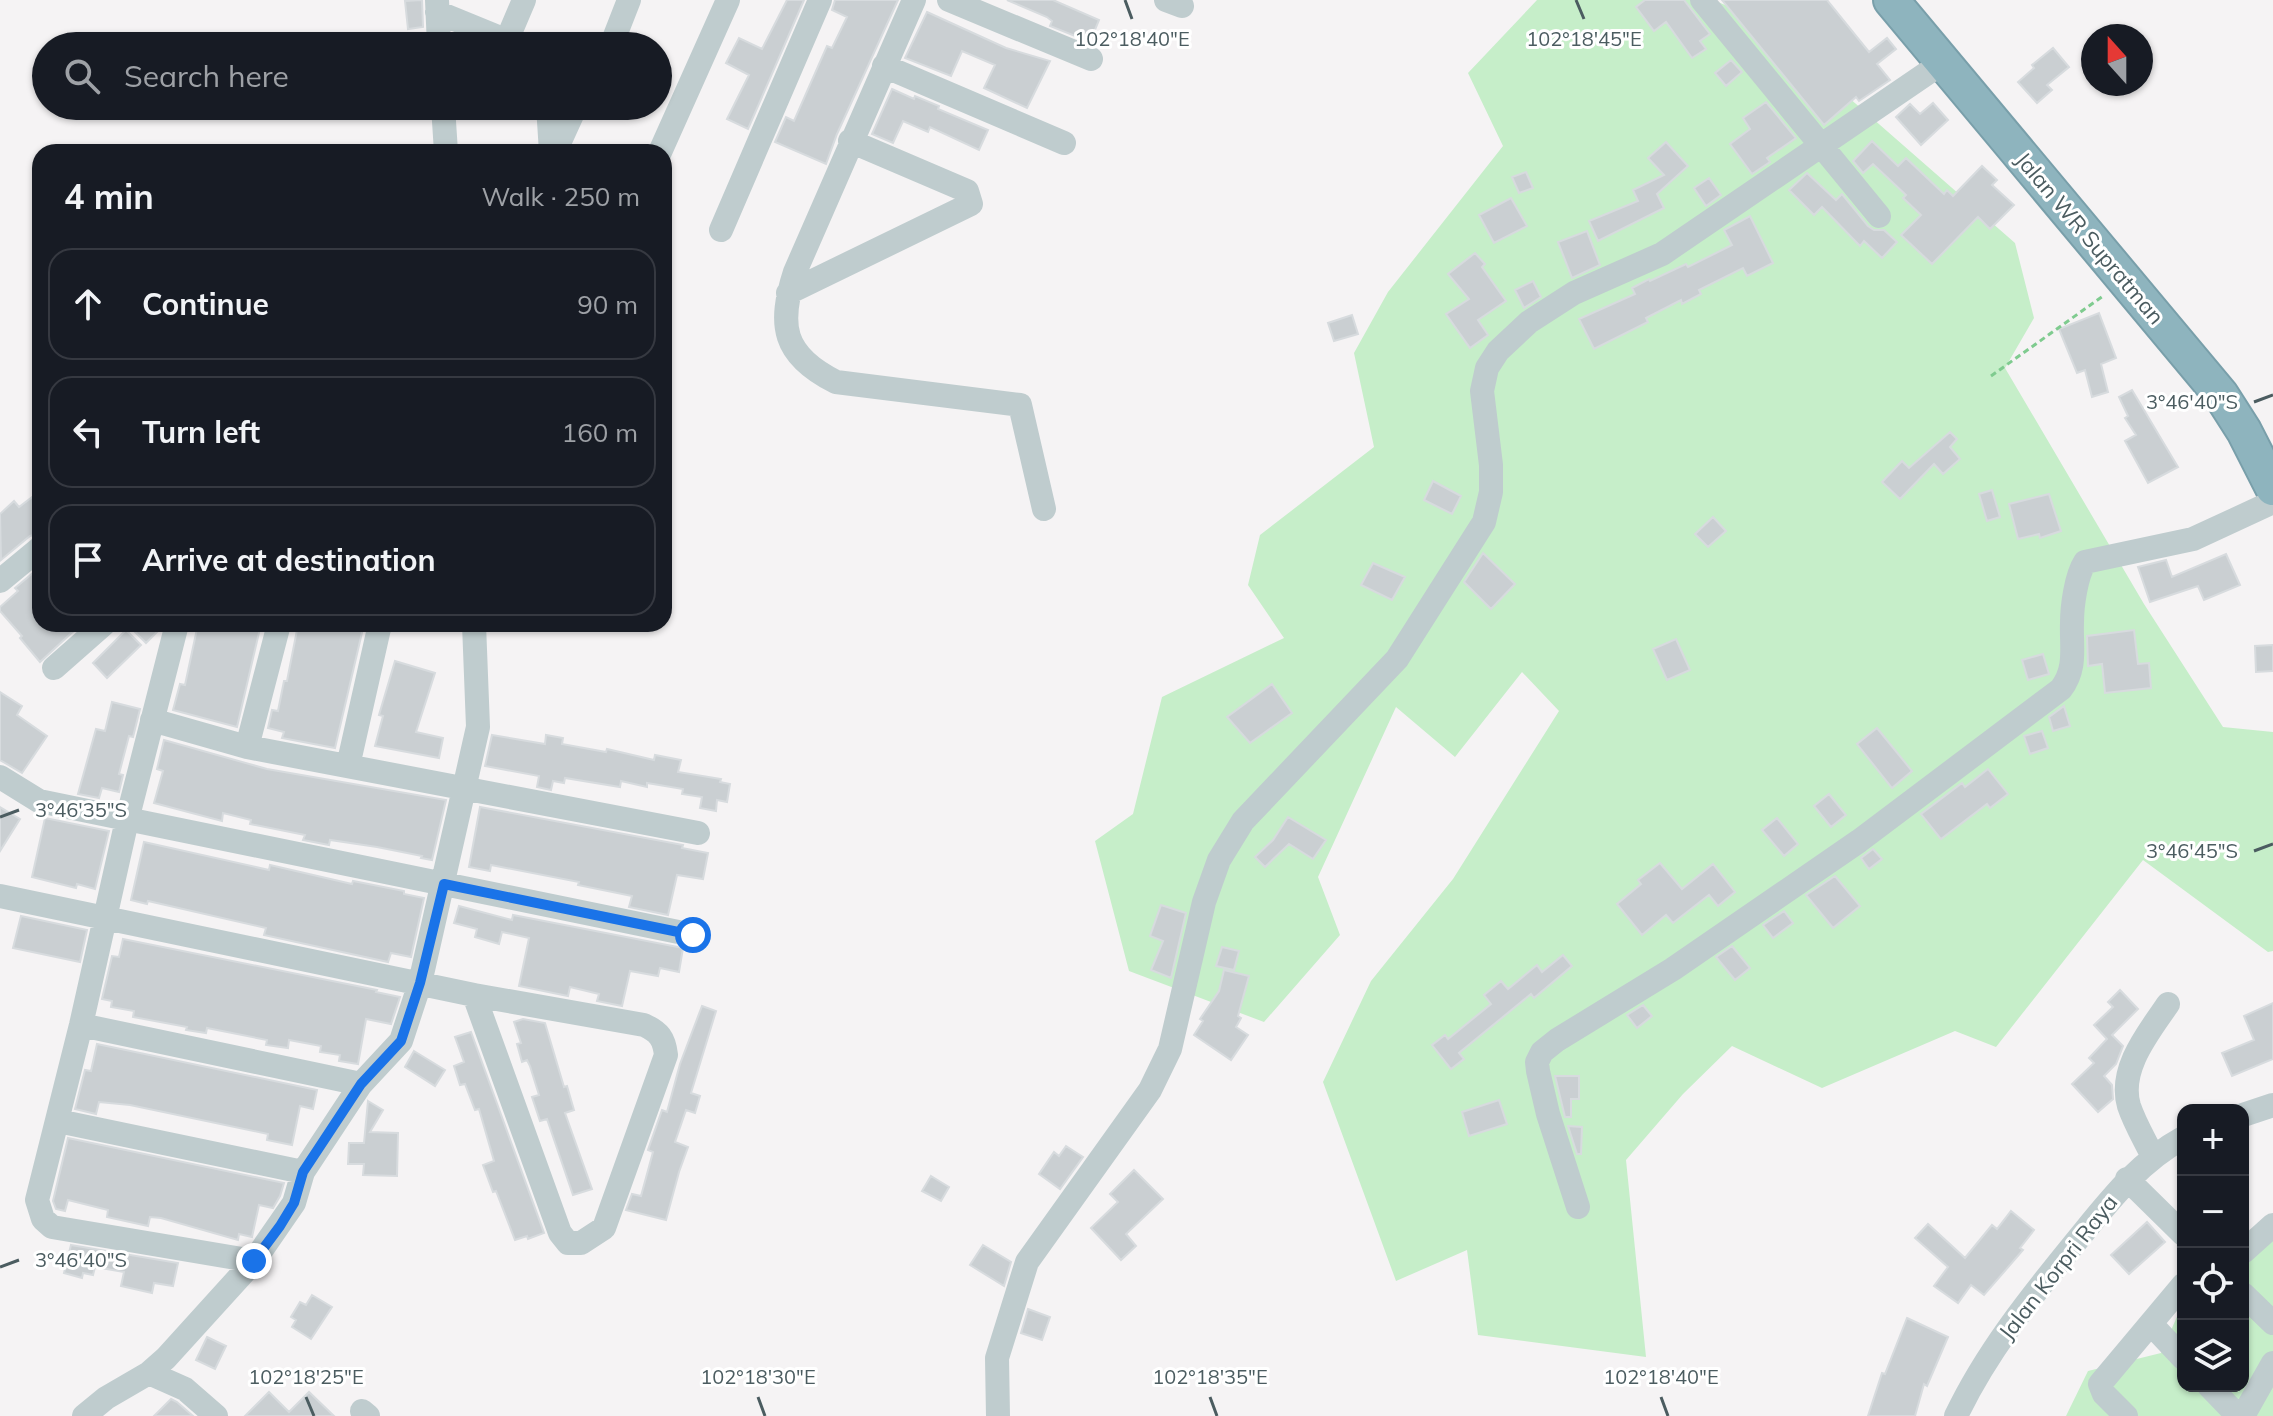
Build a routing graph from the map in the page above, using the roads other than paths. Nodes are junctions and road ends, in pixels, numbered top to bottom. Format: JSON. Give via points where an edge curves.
{"nodes":[{"id":1,"x":524,"y":0,"type":"edge"},
{"id":2,"x":629,"y":0,"type":"edge"},
{"id":3,"x":728,"y":0,"type":"edge"},
{"id":4,"x":820,"y":0,"type":"edge"},
{"id":5,"x":914,"y":0,"type":"edge"},
{"id":6,"x":949,"y":0,"type":"edge"},
{"id":7,"x":1702,"y":0,"type":"edge"},
{"id":8,"x":1891,"y":0,"type":"edge"},
{"id":9,"x":437,"y":6,"type":"edge"},
{"id":10,"x":438,"y":32,"type":"edge"},
{"id":11,"x":490,"y":32,"type":"edge"},
{"id":12,"x":516,"y":32,"type":"edge"},
{"id":13,"x":616,"y":32,"type":"edge"},
{"id":14,"x":1091,"y":59,"type":"dead end"},
{"id":15,"x":1942,"y":63,"type":"junction"},
{"id":16,"x":884,"y":66,"type":"junction"},
{"id":17,"x":444,"y":120,"type":"edge"},
{"id":18,"x":550,"y":120,"type":"edge"},
{"id":19,"x":569,"y":120,"type":"edge"},
{"id":20,"x":850,"y":141,"type":"junction"},
{"id":21,"x":1064,"y":143,"type":"dead end"},
{"id":22,"x":445,"y":144,"type":"edge"},
{"id":23,"x":552,"y":144,"type":"edge"},
{"id":24,"x":557,"y":144,"type":"edge"},
{"id":25,"x":664,"y":144,"type":"edge"},
{"id":26,"x":1820,"y":147,"type":"junction"},
{"id":27,"x":1879,"y":216,"type":"dead end"},
{"id":28,"x":721,"y":230,"type":"dead end"},
{"id":29,"x":788,"y":293,"type":"junction"},
{"id":30,"x":2273,"y":488,"type":"edge"},
{"id":31,"x":2273,"y":502,"type":"edge"},
{"id":32,"x":1044,"y":509,"type":"dead end"},
{"id":33,"x":32,"y":555,"type":"edge"},
{"id":34,"x":0,"y":581,"type":"edge"},
{"id":35,"x":95,"y":632,"type":"edge"},
{"id":36,"x":175,"y":632,"type":"edge"},
{"id":37,"x":277,"y":632,"type":"edge"},
{"id":38,"x":378,"y":632,"type":"edge"},
{"id":39,"x":474,"y":632,"type":"edge"},
{"id":40,"x":54,"y":668,"type":"dead end"},
{"id":41,"x":152,"y":720,"type":"junction"},
{"id":42,"x":247,"y":747,"type":"junction"},
{"id":43,"x":348,"y":766,"type":"junction"},
{"id":44,"x":1,"y":781,"type":"edge"},
{"id":45,"x":466,"y":787,"type":"junction"},
{"id":46,"x":127,"y":820,"type":"junction"},
{"id":47,"x":698,"y":833,"type":"dead end"},
{"id":48,"x":444,"y":884,"type":"junction"},
{"id":49,"x":0,"y":896,"type":"edge"},
{"id":50,"x":106,"y":917,"type":"junction"},
{"id":51,"x":693,"y":935,"type":"dead end"},
{"id":52,"x":420,"y":983,"type":"junction"},
{"id":53,"x":474,"y":995,"type":"junction"},
{"id":54,"x":2168,"y":1004,"type":"dead end"},
{"id":55,"x":81,"y":1025,"type":"junction"},
{"id":56,"x":361,"y":1084,"type":"junction"},
{"id":57,"x":2273,"y":1105,"type":"edge"},
{"id":58,"x":2249,"y":1113,"type":"edge"},
{"id":59,"x":68,"y":1123,"type":"junction"},
{"id":60,"x":2177,"y":1142,"type":"edge"},
{"id":61,"x":2153,"y":1157,"type":"junction"},
{"id":62,"x":303,"y":1172,"type":"junction"},
{"id":63,"x":2127,"y":1179,"type":"junction"},
{"id":64,"x":1578,"y":1207,"type":"dead end"},
{"id":65,"x":2273,"y":1225,"type":"edge"},
{"id":66,"x":2177,"y":1228,"type":"edge"},
{"id":67,"x":2247,"y":1248,"type":"edge"},
{"id":68,"x":254,"y":1261,"type":"junction"},
{"id":69,"x":2177,"y":1292,"type":"edge"},
{"id":70,"x":2249,"y":1300,"type":"edge"},
{"id":71,"x":2273,"y":1323,"type":"edge"},
{"id":72,"x":2151,"y":1324,"type":"junction"},
{"id":73,"x":2177,"y":1352,"type":"edge"},
{"id":74,"x":157,"y":1366,"type":"junction"},
{"id":75,"x":2270,"y":1375,"type":"edge"},
{"id":76,"x":2215,"y":1392,"type":"edge"},
{"id":77,"x":84,"y":1416,"type":"edge"},
{"id":78,"x":216,"y":1416,"type":"edge"},
{"id":79,"x":998,"y":1416,"type":"edge"},
{"id":80,"x":1956,"y":1416,"type":"edge"},
{"id":81,"x":2126,"y":1416,"type":"edge"},
{"id":82,"x":2240,"y":1416,"type":"edge"}],
"edges":[{"from":1,"to":12,"type":"street"},
{"from":2,"to":13,"type":"street"},
{"from":3,"to":25,"type":"street"},
{"from":4,"to":28,"type":"street"},
{"from":5,"to":16,"type":"street"},
{"from":6,"to":14,"type":"street"},
{"from":7,"to":26,"type":"street"},
{"from":8,"to":15,"type":"highway","name":"Jalan WR Supratman"},
{"from":9,"to":10,"type":"street"},
{"from":9,"to":11,"type":"street"},
{"from":15,"to":26,"type":"street"},
{"from":15,"to":30,"type":"highway","name":"Jalan WR Supratman","via":[[2221,395]]},
{"from":16,"to":20,"type":"street"},
{"from":16,"to":21,"type":"street"},
{"from":17,"to":22,"type":"street"},
{"from":18,"to":23,"type":"street"},
{"from":19,"to":24,"type":"street"},
{"from":20,"to":29,"type":"street"},
{"from":20,"to":29,"type":"street","via":[[967,191],[971,204]]},
{"from":26,"to":27,"type":"street"},
{"from":26,"to":79,"type":"street","via":[[1662,254],[1574,293],[1529,322],[1498,351],[1482,391],[1491,465],[1484,522],[1397,659],[1243,821],[1219,860],[1170,1049],[1150,1090],[1027,1262],[997,1358]]},
{"from":29,"to":32,"type":"street","via":[[785,324],[792,345],[812,370],[836,382],[1020,405]]},
{"from":31,"to":64,"type":"street","via":[[2193,539],[2085,562],[2072,621],[2070,678],[2061,689],[1859,841],[1542,1052],[1538,1071]]},
{"from":33,"to":34,"type":"street"},
{"from":35,"to":40,"type":"street"},
{"from":36,"to":41,"type":"street"},
{"from":37,"to":42,"type":"street"},
{"from":38,"to":43,"type":"street"},
{"from":39,"to":45,"type":"street","via":[[478,727]]},
{"from":41,"to":42,"type":"street"},
{"from":41,"to":46,"type":"street"},
{"from":42,"to":43,"type":"street"},
{"from":43,"to":45,"type":"street"},
{"from":44,"to":46,"type":"street","via":[[35,799]]},
{"from":45,"to":47,"type":"street"},
{"from":45,"to":48,"type":"street"},
{"from":46,"to":48,"type":"street"},
{"from":46,"to":50,"type":"street"},
{"from":48,"to":51,"type":"street"},
{"from":48,"to":52,"type":"street"},
{"from":49,"to":50,"type":"street"},
{"from":50,"to":52,"type":"street"},
{"from":50,"to":55,"type":"street"},
{"from":52,"to":53,"type":"street"},
{"from":52,"to":56,"type":"street","via":[[401,1041]]},
{"from":53,"to":53,"type":"street","via":[[560,1233],[568,1243],[581,1243],[604,1228],[666,1055],[662,1037],[644,1025]]},
{"from":54,"to":61,"type":"street","via":[[2140,1044],[2126,1090]]},
{"from":55,"to":56,"type":"street"},
{"from":55,"to":59,"type":"street"},
{"from":56,"to":62,"type":"street"},
{"from":57,"to":58,"type":"street"},
{"from":59,"to":62,"type":"street"},
{"from":59,"to":68,"type":"street","via":[[37,1200],[52,1227]]},
{"from":60,"to":61,"type":"street","name":"Jalan Korpri Raya"},
{"from":61,"to":63,"type":"street","name":"Jalan Korpri Raya"},
{"from":62,"to":68,"type":"street","via":[[294,1203]]},
{"from":63,"to":66,"type":"street"},
{"from":63,"to":80,"type":"street","name":"Jalan Korpri Raya","via":[[1996,1345]]},
{"from":65,"to":67,"type":"street"},
{"from":68,"to":74,"type":"street"},
{"from":69,"to":72,"type":"street"},
{"from":70,"to":71,"type":"street"},
{"from":72,"to":73,"type":"street"},
{"from":72,"to":81,"type":"street","via":[[2100,1384]]},
{"from":74,"to":77,"type":"street"},
{"from":74,"to":78,"type":"street"},
{"from":75,"to":82,"type":"street"},
{"from":76,"to":82,"type":"street"}]}
